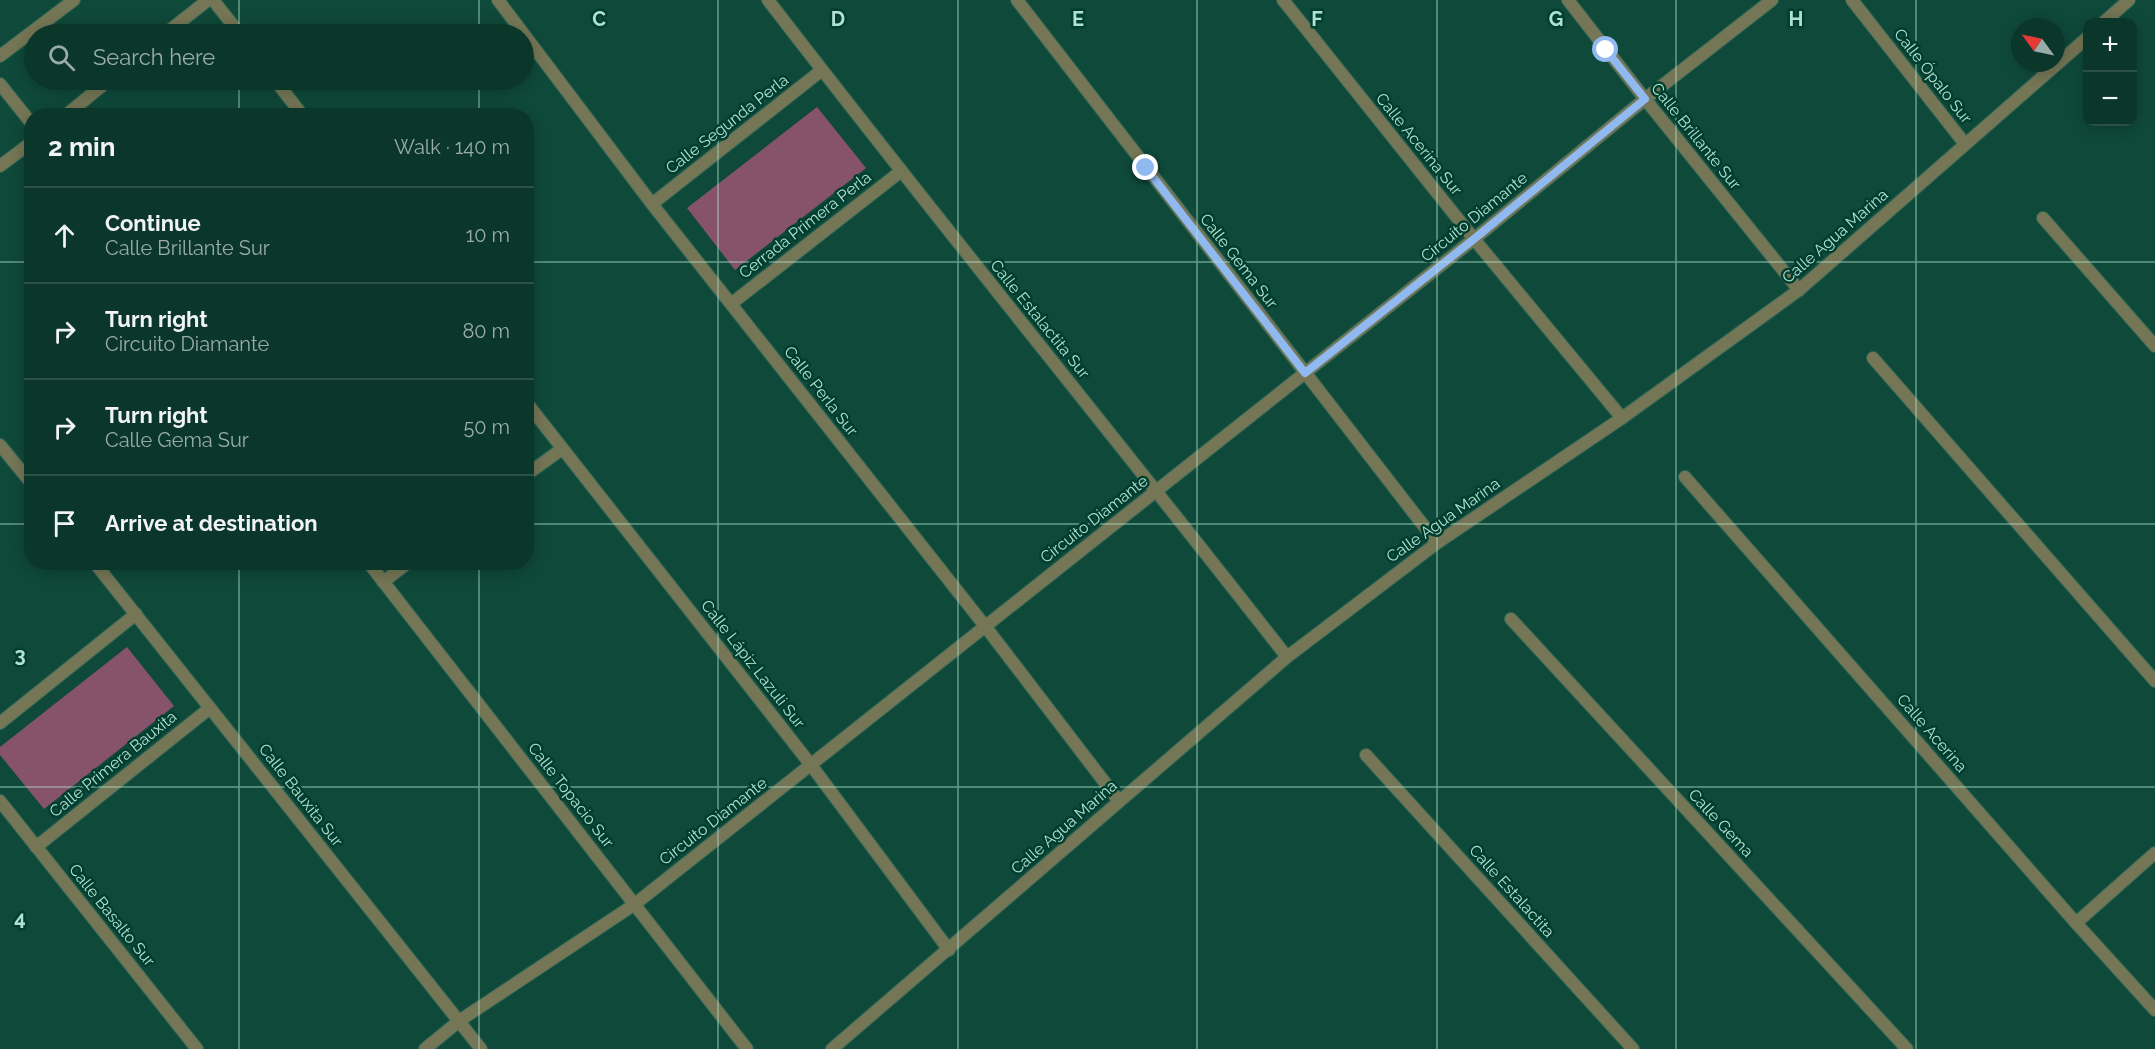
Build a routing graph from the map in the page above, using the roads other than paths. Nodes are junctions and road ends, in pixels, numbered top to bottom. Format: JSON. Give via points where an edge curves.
{"nodes":[{"id":1,"x":74,"y":0,"type":"edge"},
{"id":2,"x":211,"y":0,"type":"edge"},
{"id":3,"x":498,"y":0,"type":"edge"},
{"id":4,"x":768,"y":0,"type":"edge"},
{"id":5,"x":1017,"y":0,"type":"edge"},
{"id":6,"x":1283,"y":0,"type":"edge"},
{"id":7,"x":1568,"y":0,"type":"edge"},
{"id":8,"x":1772,"y":0,"type":"edge"},
{"id":9,"x":1852,"y":0,"type":"edge"},
{"id":10,"x":2129,"y":0,"type":"edge"},
{"id":11,"x":2109,"y":18,"type":"edge"},
{"id":12,"x":42,"y":24,"type":"edge"},
{"id":13,"x":179,"y":24,"type":"edge"},
{"id":14,"x":231,"y":24,"type":"edge"},
{"id":15,"x":516,"y":24,"type":"edge"},
{"id":16,"x":24,"y":38,"type":"edge"},
{"id":17,"x":2083,"y":41,"type":"edge"},
{"id":18,"x":534,"y":48,"type":"edge"},
{"id":19,"x":0,"y":56,"type":"edge"},
{"id":20,"x":822,"y":70,"type":"junction"},
{"id":21,"x":0,"y":84,"type":"edge"},
{"id":22,"x":97,"y":90,"type":"edge"},
{"id":23,"x":283,"y":90,"type":"edge"},
{"id":24,"x":1645,"y":99,"type":"junction"},
{"id":25,"x":75,"y":108,"type":"edge"},
{"id":26,"x":297,"y":108,"type":"edge"},
{"id":27,"x":24,"y":114,"type":"edge"},
{"id":28,"x":1965,"y":144,"type":"junction"},
{"id":29,"x":24,"y":148,"type":"edge"},
{"id":30,"x":0,"y":166,"type":"edge"},
{"id":31,"x":900,"y":172,"type":"junction"},
{"id":32,"x":652,"y":204,"type":"junction"},
{"id":33,"x":2043,"y":218,"type":"dead end"},
{"id":34,"x":1474,"y":239,"type":"junction"},
{"id":35,"x":1799,"y":290,"type":"junction"},
{"id":36,"x":731,"y":304,"type":"junction"},
{"id":37,"x":2155,"y":346,"type":"edge"},
{"id":38,"x":1873,"y":358,"type":"dead end"},
{"id":39,"x":1305,"y":373,"type":"junction"},
{"id":40,"x":534,"y":412,"type":"edge"},
{"id":41,"x":1622,"y":418,"type":"junction"},
{"id":42,"x":0,"y":445,"type":"edge"},
{"id":43,"x":562,"y":449,"type":"junction"},
{"id":44,"x":534,"y":469,"type":"edge"},
{"id":45,"x":24,"y":474,"type":"edge"},
{"id":46,"x":1685,"y":477,"type":"dead end"},
{"id":47,"x":1157,"y":490,"type":"junction"},
{"id":48,"x":1437,"y":543,"type":"junction"},
{"id":49,"x":100,"y":570,"type":"edge"},
{"id":50,"x":374,"y":570,"type":"edge"},
{"id":51,"x":399,"y":570,"type":"edge"},
{"id":52,"x":383,"y":582,"type":"junction"},
{"id":53,"x":136,"y":614,"type":"junction"},
{"id":54,"x":1511,"y":619,"type":"dead end"},
{"id":55,"x":985,"y":626,"type":"junction"},
{"id":56,"x":1287,"y":657,"type":"junction"},
{"id":57,"x":2155,"y":681,"type":"edge"},
{"id":58,"x":210,"y":708,"type":"junction"},
{"id":59,"x":0,"y":723,"type":"edge"},
{"id":60,"x":1366,"y":755,"type":"dead end"},
{"id":61,"x":811,"y":765,"type":"junction"},
{"id":62,"x":0,"y":801,"type":"edge"},
{"id":63,"x":1119,"y":801,"type":"junction"},
{"id":64,"x":36,"y":847,"type":"junction"},
{"id":65,"x":2155,"y":853,"type":"edge"},
{"id":66,"x":635,"y":904,"type":"junction"},
{"id":67,"x":2076,"y":923,"type":"junction"},
{"id":68,"x":949,"y":950,"type":"junction"},
{"id":69,"x":2155,"y":1010,"type":"edge"},
{"id":70,"x":459,"y":1021,"type":"junction"},
{"id":71,"x":197,"y":1049,"type":"edge"},
{"id":72,"x":425,"y":1049,"type":"edge"},
{"id":73,"x":481,"y":1049,"type":"edge"},
{"id":74,"x":747,"y":1049,"type":"edge"},
{"id":75,"x":832,"y":1049,"type":"edge"},
{"id":76,"x":1633,"y":1049,"type":"edge"},
{"id":77,"x":1907,"y":1049,"type":"edge"}],
"edges":[{"from":1,"to":12,"type":"street"},
{"from":2,"to":13,"type":"street"},
{"from":2,"to":14,"type":"street"},
{"from":3,"to":15,"type":"street","name":"Calle Perla Sur"},
{"from":4,"to":20,"type":"street","name":"Calle Estalactita Sur"},
{"from":5,"to":39,"type":"street","name":"Calle Gema Sur"},
{"from":6,"to":34,"type":"street","name":"Calle Acerina Sur"},
{"from":7,"to":24,"type":"street","name":"Calle Brillante Sur"},
{"from":8,"to":24,"type":"street","name":"Circuito Diamante"},
{"from":9,"to":28,"type":"street","name":"Calle Ópalo Sur"},
{"from":10,"to":11,"type":"street"},
{"from":16,"to":19,"type":"street"},
{"from":17,"to":28,"type":"street","name":"Calle Agua Marina"},
{"from":18,"to":32,"type":"street","name":"Calle Perla Sur"},
{"from":20,"to":31,"type":"street","name":"Calle Estalactita Sur"},
{"from":20,"to":32,"type":"street","name":"Calle Segunda Perla"},
{"from":21,"to":27,"type":"street"},
{"from":22,"to":25,"type":"street"},
{"from":23,"to":26,"type":"street"},
{"from":24,"to":34,"type":"street","name":"Circuito Diamante"},
{"from":24,"to":35,"type":"street","name":"Calle Brillante Sur"},
{"from":28,"to":35,"type":"street","name":"Calle Agua Marina"},
{"from":29,"to":30,"type":"street"},
{"from":31,"to":36,"type":"street","name":"Cerrada Primera Perla"},
{"from":31,"to":47,"type":"street","name":"Calle Estalactita Sur"},
{"from":32,"to":36,"type":"street","name":"Calle Perla Sur"},
{"from":33,"to":37,"type":"street"},
{"from":34,"to":39,"type":"street","name":"Circuito Diamante"},
{"from":34,"to":41,"type":"street","name":"Calle Acerina Sur"},
{"from":35,"to":41,"type":"street","name":"Calle Agua Marina"},
{"from":36,"to":55,"type":"street","name":"Calle Perla Sur"},
{"from":38,"to":57,"type":"street"},
{"from":39,"to":47,"type":"street","name":"Circuito Diamante"},
{"from":39,"to":48,"type":"street","name":"Calle Gema Sur"},
{"from":40,"to":43,"type":"street","name":"Calle Lápiz Lazuli Sur"},
{"from":41,"to":48,"type":"street","name":"Calle Agua Marina"},
{"from":42,"to":45,"type":"street"},
{"from":43,"to":44,"type":"street"},
{"from":43,"to":61,"type":"street","name":"Calle Lápiz Lazuli Sur"},
{"from":46,"to":67,"type":"street","name":"Calle Acerina"},
{"from":47,"to":55,"type":"street","name":"Circuito Diamante"},
{"from":47,"to":56,"type":"street","name":"Calle Estalactita Sur"},
{"from":48,"to":56,"type":"street","name":"Calle Agua Marina"},
{"from":49,"to":53,"type":"street","name":"Calle Bauxita Sur"},
{"from":50,"to":52,"type":"street","name":"Calle Topacio Sur"},
{"from":51,"to":52,"type":"street"},
{"from":52,"to":66,"type":"street","name":"Calle Topacio Sur"},
{"from":53,"to":58,"type":"street","name":"Calle Bauxita Sur"},
{"from":53,"to":59,"type":"street"},
{"from":54,"to":77,"type":"street","name":"Calle Gema"},
{"from":55,"to":61,"type":"street","name":"Circuito Diamante"},
{"from":55,"to":63,"type":"street","name":"Calle Perla Sur"},
{"from":56,"to":63,"type":"street","name":"Calle Agua Marina"},
{"from":58,"to":64,"type":"street","name":"Calle Primera Bauxita"},
{"from":58,"to":70,"type":"street","name":"Calle Bauxita Sur"},
{"from":60,"to":76,"type":"street","name":"Calle Estalactita"},
{"from":61,"to":66,"type":"street","name":"Circuito Diamante"},
{"from":61,"to":68,"type":"street","name":"Calle Lápiz Lazuli Sur"},
{"from":62,"to":64,"type":"street","name":"Calle Basalto Sur"},
{"from":63,"to":68,"type":"street","name":"Calle Agua Marina"},
{"from":64,"to":71,"type":"street","name":"Calle Basalto Sur"},
{"from":65,"to":67,"type":"street"},
{"from":66,"to":70,"type":"street","name":"Circuito Diamante"},
{"from":66,"to":74,"type":"street","name":"Calle Topacio Sur"},
{"from":67,"to":69,"type":"street","name":"Calle Acerina"},
{"from":68,"to":75,"type":"street","name":"Calle Agua Marina"},
{"from":70,"to":72,"type":"street","name":"Circuito Diamante"},
{"from":70,"to":73,"type":"street","name":"Calle Bauxita Sur"}]}
